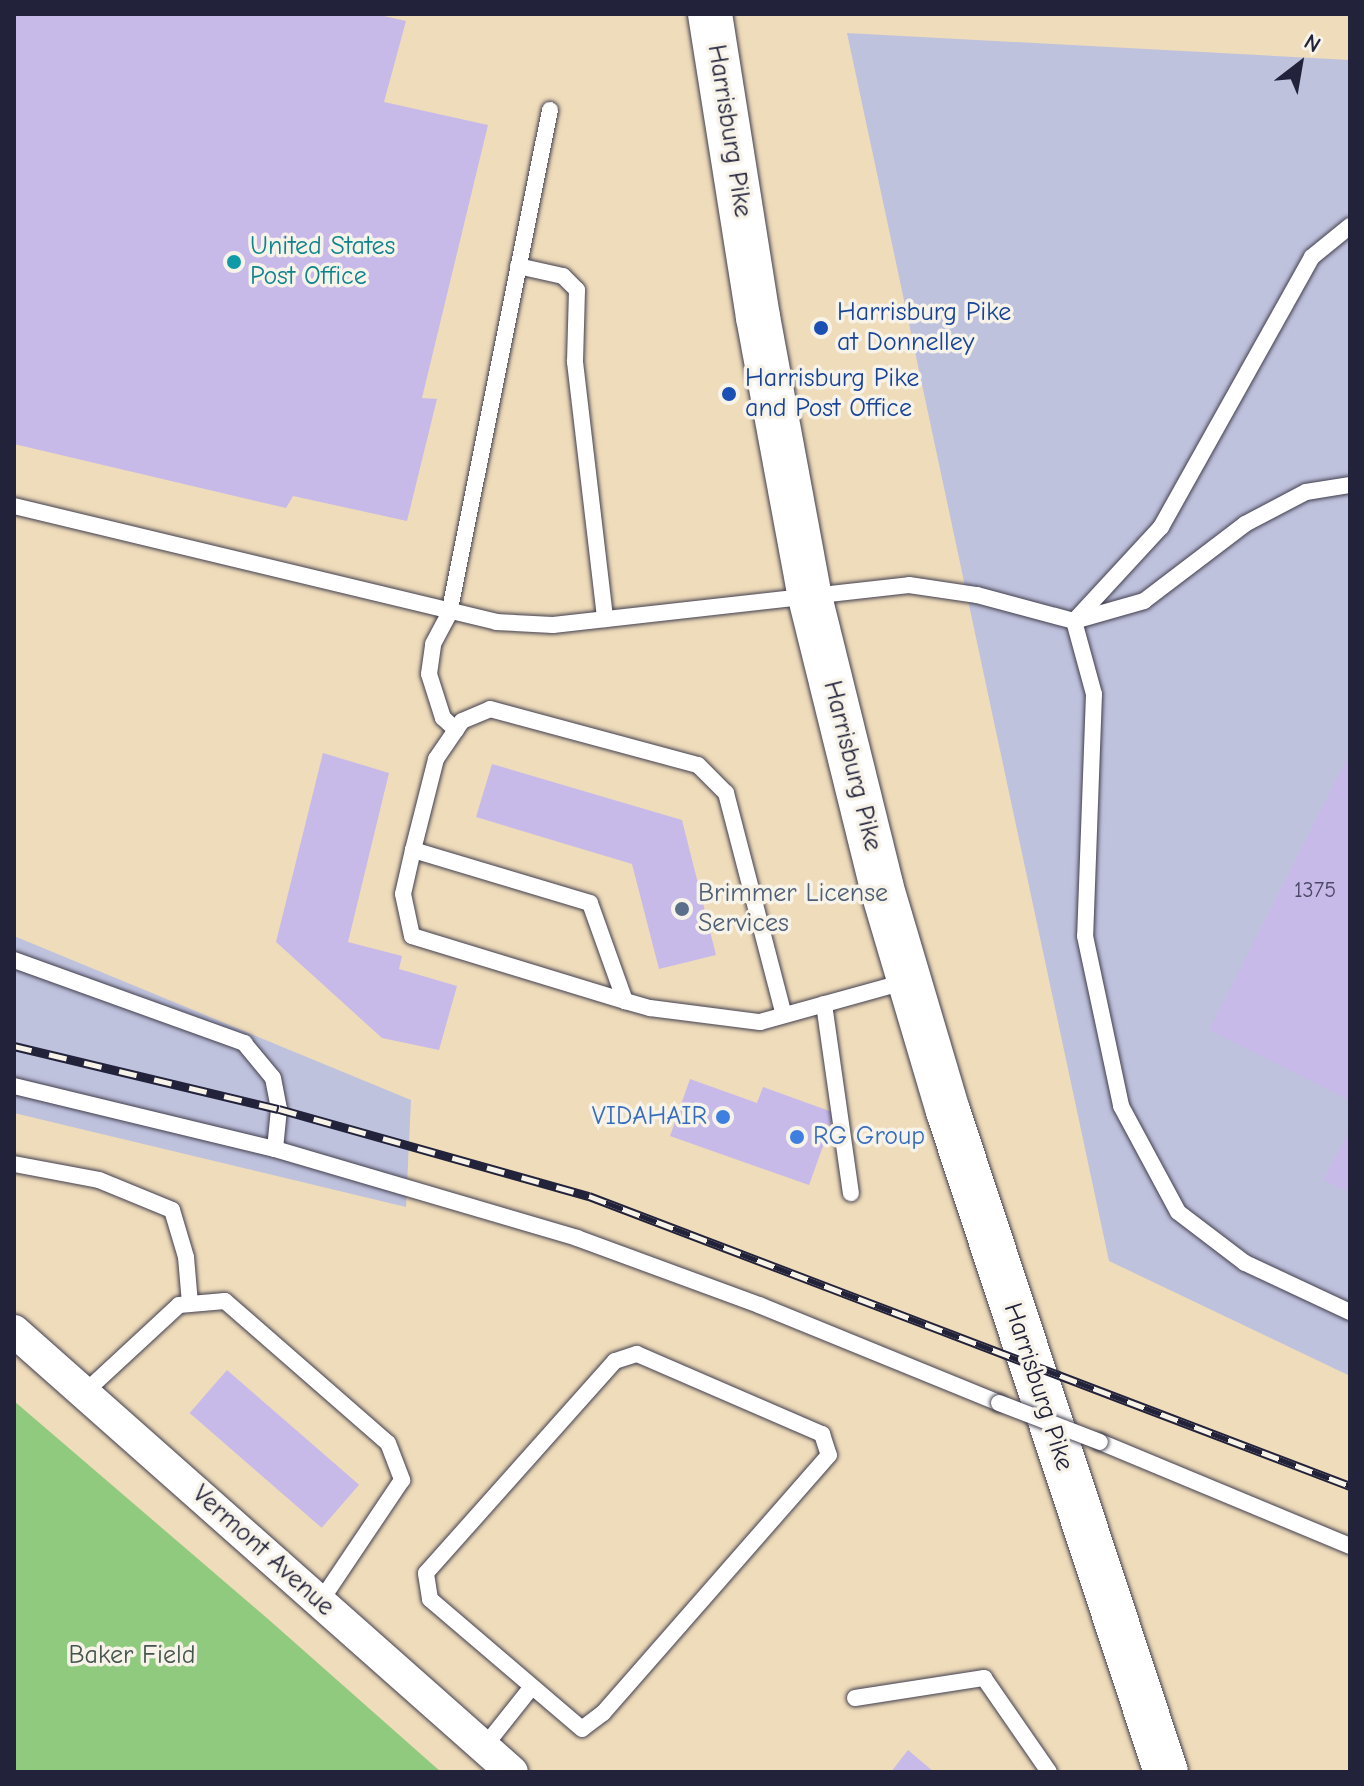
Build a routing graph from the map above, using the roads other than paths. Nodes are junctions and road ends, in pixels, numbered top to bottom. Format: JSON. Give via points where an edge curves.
{"nodes":[{"id":1,"x":710,"y":14,"type":"edge"},
{"id":2,"x":550,"y":110,"type":"dead end"},
{"id":3,"x":1350,"y":226,"type":"edge"},
{"id":4,"x":518,"y":266,"type":"junction"},
{"id":5,"x":1350,"y":485,"type":"edge"},
{"id":6,"x":14,"y":506,"type":"edge"},
{"id":7,"x":809,"y":593,"type":"junction"},
{"id":8,"x":449,"y":614,"type":"junction"},
{"id":9,"x":605,"y":619,"type":"junction"},
{"id":10,"x":1074,"y":621,"type":"junction"},
{"id":11,"x":456,"y":730,"type":"junction"},
{"id":12,"x":413,"y":850,"type":"junction"},
{"id":13,"x":14,"y":960,"type":"edge"},
{"id":14,"x":910,"y":981,"type":"junction"},
{"id":15,"x":625,"y":1001,"type":"junction"},
{"id":16,"x":824,"y":1004,"type":"junction"},
{"id":17,"x":784,"y":1015,"type":"junction"},
{"id":18,"x":14,"y":1086,"type":"edge"},
{"id":19,"x":275,"y":1149,"type":"junction"},
{"id":20,"x":14,"y":1164,"type":"edge"},
{"id":21,"x":851,"y":1193,"type":"dead end"},
{"id":22,"x":190,"y":1304,"type":"junction"},
{"id":23,"x":1350,"y":1312,"type":"edge"},
{"id":24,"x":14,"y":1331,"type":"edge"},
{"id":25,"x":84,"y":1393,"type":"junction"},
{"id":26,"x":1350,"y":1546,"type":"edge"},
{"id":27,"x":320,"y":1602,"type":"junction"},
{"id":28,"x":531,"y":1688,"type":"junction"},
{"id":29,"x":855,"y":1698,"type":"dead end"},
{"id":30,"x":484,"y":1747,"type":"junction"},
{"id":31,"x":512,"y":1772,"type":"edge"},
{"id":32,"x":1049,"y":1772,"type":"edge"},
{"id":33,"x":1166,"y":1772,"type":"edge"}],
"edges":[{"from":1,"to":7,"type":"main road","name":"Harrisburg Pike"},
{"from":2,"to":4,"type":"lane"},
{"from":3,"to":10,"type":"lane","via":[[1312,257],[1161,527]]},
{"from":4,"to":8,"type":"lane"},
{"from":4,"to":9,"type":"lane","via":[[563,276],[577,290],[575,362]]},
{"from":5,"to":10,"type":"lane","via":[[1306,492],[1245,524],[1144,601]]},
{"from":6,"to":8,"type":"lane"},
{"from":7,"to":9,"type":"lane"},
{"from":7,"to":10,"type":"lane","via":[[879,585],[943,588]]},
{"from":7,"to":14,"type":"main road","name":"Harrisburg Pike"},
{"from":8,"to":9,"type":"lane","via":[[524,625]]},
{"from":8,"to":11,"type":"lane","via":[[433,644],[429,674],[443,718]]},
{"from":10,"to":23,"type":"lane","via":[[1094,694],[1085,936],[1121,1106],[1178,1212],[1245,1263]]},
{"from":11,"to":12,"type":"lane","via":[[436,759]]},
{"from":11,"to":17,"type":"lane","via":[[462,721],[490,709],[698,765],[726,793]]},
{"from":12,"to":15,"type":"lane","via":[[590,903]]},
{"from":12,"to":15,"type":"lane","via":[[403,894],[412,936]]},
{"from":13,"to":19,"type":"lane","via":[[244,1043],[273,1078],[279,1109]]},
{"from":14,"to":16,"type":"lane"},
{"from":14,"to":33,"type":"main road","name":"Harrisburg Pike"},
{"from":15,"to":17,"type":"lane","via":[[760,1022]]},
{"from":16,"to":17,"type":"lane"},
{"from":16,"to":21,"type":"lane"},
{"from":18,"to":19,"type":"lane"},
{"from":19,"to":26,"type":"lane","bridge":true,"via":[[577,1238],[759,1305]]},
{"from":20,"to":22,"type":"lane","via":[[99,1180],[172,1210],[186,1257]]},
{"from":22,"to":25,"type":"lane","via":[[179,1305]]},
{"from":22,"to":27,"type":"lane","via":[[225,1301],[388,1443],[402,1480]]},
{"from":24,"to":25,"type":"street","name":"Vermont Avenue"},
{"from":25,"to":27,"type":"street","name":"Vermont Avenue"},
{"from":27,"to":30,"type":"street","name":"Vermont Avenue"},
{"from":28,"to":28,"type":"lane","via":[[582,1729],[603,1713],[829,1455],[822,1434],[637,1354],[615,1361],[426,1573],[430,1599]]},
{"from":28,"to":30,"type":"lane"},
{"from":29,"to":32,"type":"lane","via":[[984,1678]]},
{"from":30,"to":31,"type":"street","name":"Vermont Avenue"}]}
